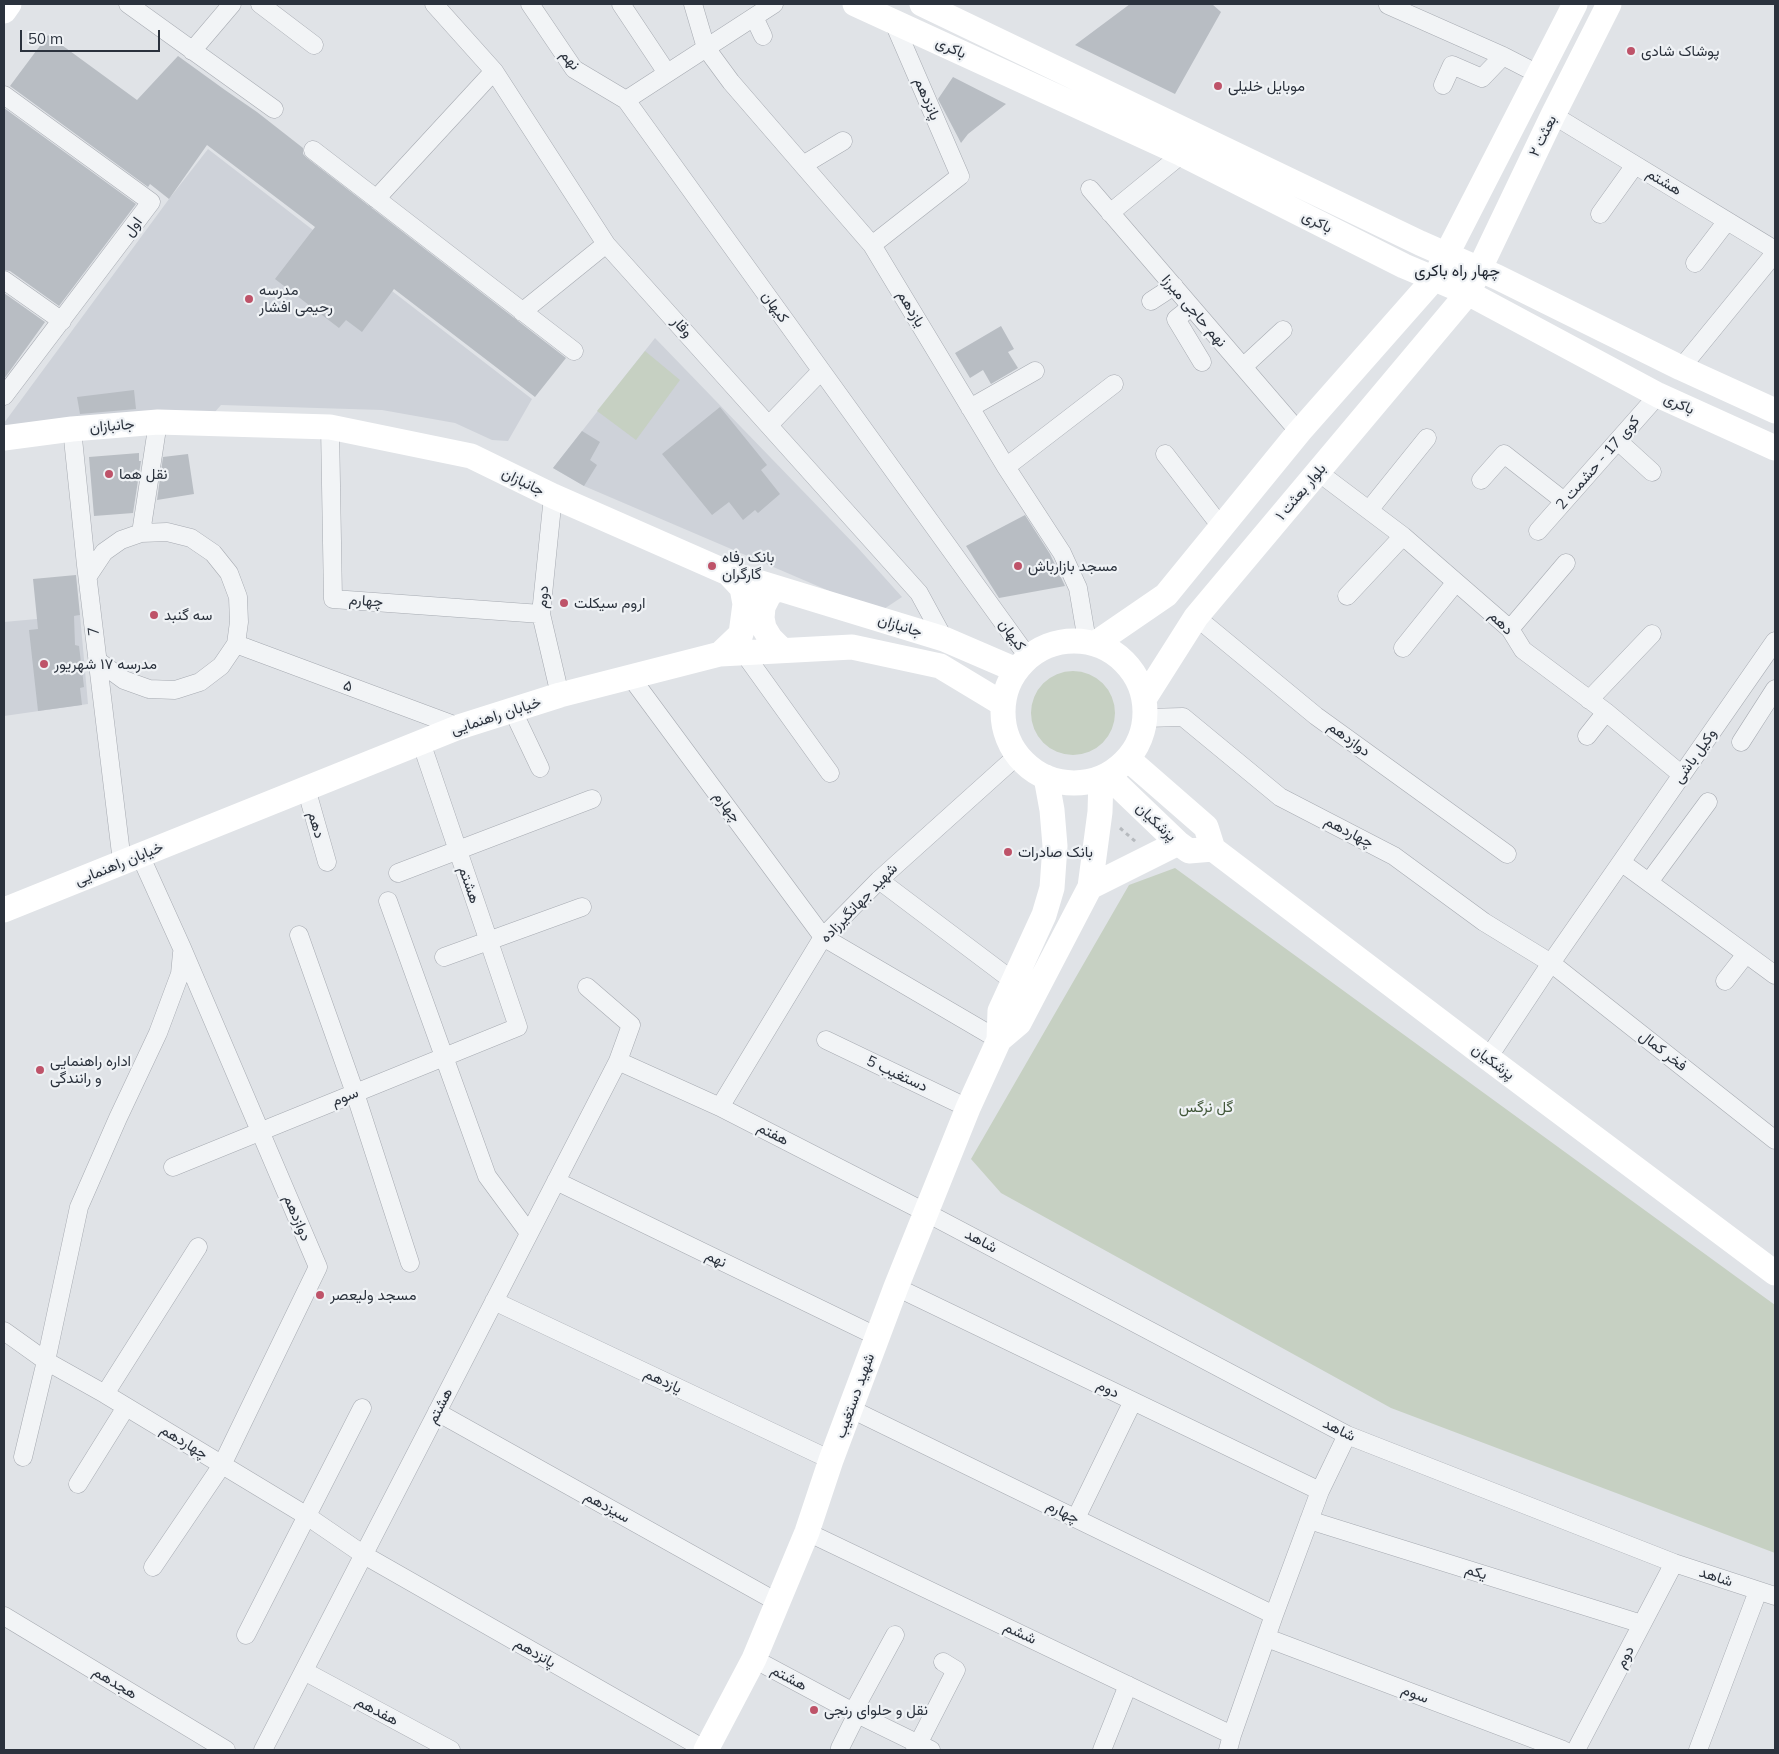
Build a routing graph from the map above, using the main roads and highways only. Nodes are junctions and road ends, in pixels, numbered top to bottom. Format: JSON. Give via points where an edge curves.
{"nodes":[{"id":1,"x":9,"y":4,"type":"edge"},
{"id":2,"x":855,"y":4,"type":"edge"},
{"id":3,"x":922,"y":4,"type":"edge"},
{"id":4,"x":1575,"y":4,"type":"edge"},
{"id":5,"x":1609,"y":4,"type":"edge"},
{"id":6,"x":4,"y":10,"type":"edge"},
{"id":7,"x":1446,"y":255,"type":"junction"},
{"id":8,"x":1479,"y":269,"type":"junction"},
{"id":9,"x":1434,"y":279,"type":"junction"},
{"id":10,"x":1468,"y":293,"type":"junction"},
{"id":11,"x":1775,"y":411,"type":"edge"},
{"id":12,"x":4,"y":438,"type":"edge"},
{"id":13,"x":1775,"y":448,"type":"edge"},
{"id":14,"x":728,"y":573,"type":"junction"},
{"id":15,"x":779,"y":589,"type":"junction"},
{"id":16,"x":1092,"y":642,"type":"junction"},
{"id":17,"x":782,"y":650,"type":"junction"},
{"id":18,"x":731,"y":653,"type":"junction"},
{"id":19,"x":1022,"y":663,"type":"junction"},
{"id":20,"x":1003,"y":704,"type":"junction"},
{"id":21,"x":1145,"y":708,"type":"junction"},
{"id":22,"x":1128,"y":759,"type":"junction"},
{"id":23,"x":1104,"y":776,"type":"junction"},
{"id":24,"x":1046,"y":777,"type":"junction"},
{"id":25,"x":1178,"y":843,"type":"junction"},
{"id":26,"x":1212,"y":849,"type":"junction"},
{"id":27,"x":1090,"y":887,"type":"junction"},
{"id":28,"x":4,"y":910,"type":"edge"},
{"id":29,"x":999,"y":1040,"type":"junction"},
{"id":30,"x":1775,"y":1273,"type":"edge"},
{"id":31,"x":706,"y":1750,"type":"edge"}],
"edges":[{"from":1,"to":6,"type":"main road"},
{"from":2,"to":9,"type":"main road","name":"باکری","via":[[1182,154]]},
{"from":3,"to":7,"type":"main road","name":"باکری"},
{"from":4,"to":7,"type":"main road","name":"بعثت ۲"},
{"from":5,"to":8,"type":"main road","name":"بعثت ۲"},
{"from":7,"to":8,"type":"main road","name":"باکری"},
{"from":7,"to":9,"type":"main road","name":"بعثت ۲"},
{"from":8,"to":10,"type":"main road","name":"بعثت ۲"},
{"from":8,"to":11,"type":"main road","name":"باکری"},
{"from":9,"to":10,"type":"main road","name":"باکری"},
{"from":9,"to":16,"type":"main road","via":[[1299,432],[1166,595]]},
{"from":10,"to":13,"type":"main road","name":"باکری","via":[[1658,395]]},
{"from":10,"to":21,"type":"main road","name":"بلوار بعثت ۱","via":[[1196,617]]},
{"from":12,"to":14,"type":"main road","name":"جانبازان","via":[[158,422],[330,427],[471,456]]},
{"from":14,"to":15,"type":"main road","name":"جانبازان"},
{"from":14,"to":18,"type":"main road","via":[[742,588],[745,604],[741,634]]},
{"from":15,"to":17,"type":"main road","via":[[770,593],[762,618],[770,638]]},
{"from":15,"to":19,"type":"main road","name":"جانبازان"},
{"from":16,"to":19,"type":"main road","via":[[1056,642],[1041,648]]},
{"from":16,"to":21,"type":"main road","via":[[1128,664],[1138,680]]},
{"from":17,"to":18,"type":"main road","name":"خیابان راهنمایی"},
{"from":17,"to":20,"type":"main road","name":"خیابان راهنمایی","via":[[852,647],[940,666]]},
{"from":18,"to":28,"type":"main road","name":"خیابان راهنمایی","via":[[560,695],[459,727]]},
{"from":19,"to":20,"type":"main road","via":[[1007,686]]},
{"from":20,"to":24,"type":"main road","via":[[1003,722],[1008,739],[1030,768]]},
{"from":21,"to":22,"type":"main road","via":[[1139,740]]},
{"from":22,"to":23,"type":"main road"},
{"from":22,"to":26,"type":"main road","name":"پزشکیان","via":[[1206,827]]},
{"from":23,"to":24,"type":"main road","via":[[1079,783]]},
{"from":23,"to":25,"type":"main road","name":"پزشکیان"},
{"from":23,"to":27,"type":"main road"},
{"from":24,"to":29,"type":"main road","via":[[1055,846],[1052,888],[1044,915],[1000,1010]]},
{"from":25,"to":26,"type":"main road","name":"پزشکیان","via":[[1190,850]]},
{"from":25,"to":27,"type":"main road"},
{"from":26,"to":30,"type":"main road","name":"پزشکیان"},
{"from":27,"to":29,"type":"main road","via":[[1019,1023]]},
{"from":29,"to":31,"type":"main road","name":"شهید دستغیب","via":[[968,1108],[876,1336],[807,1532],[754,1659]]}]}
